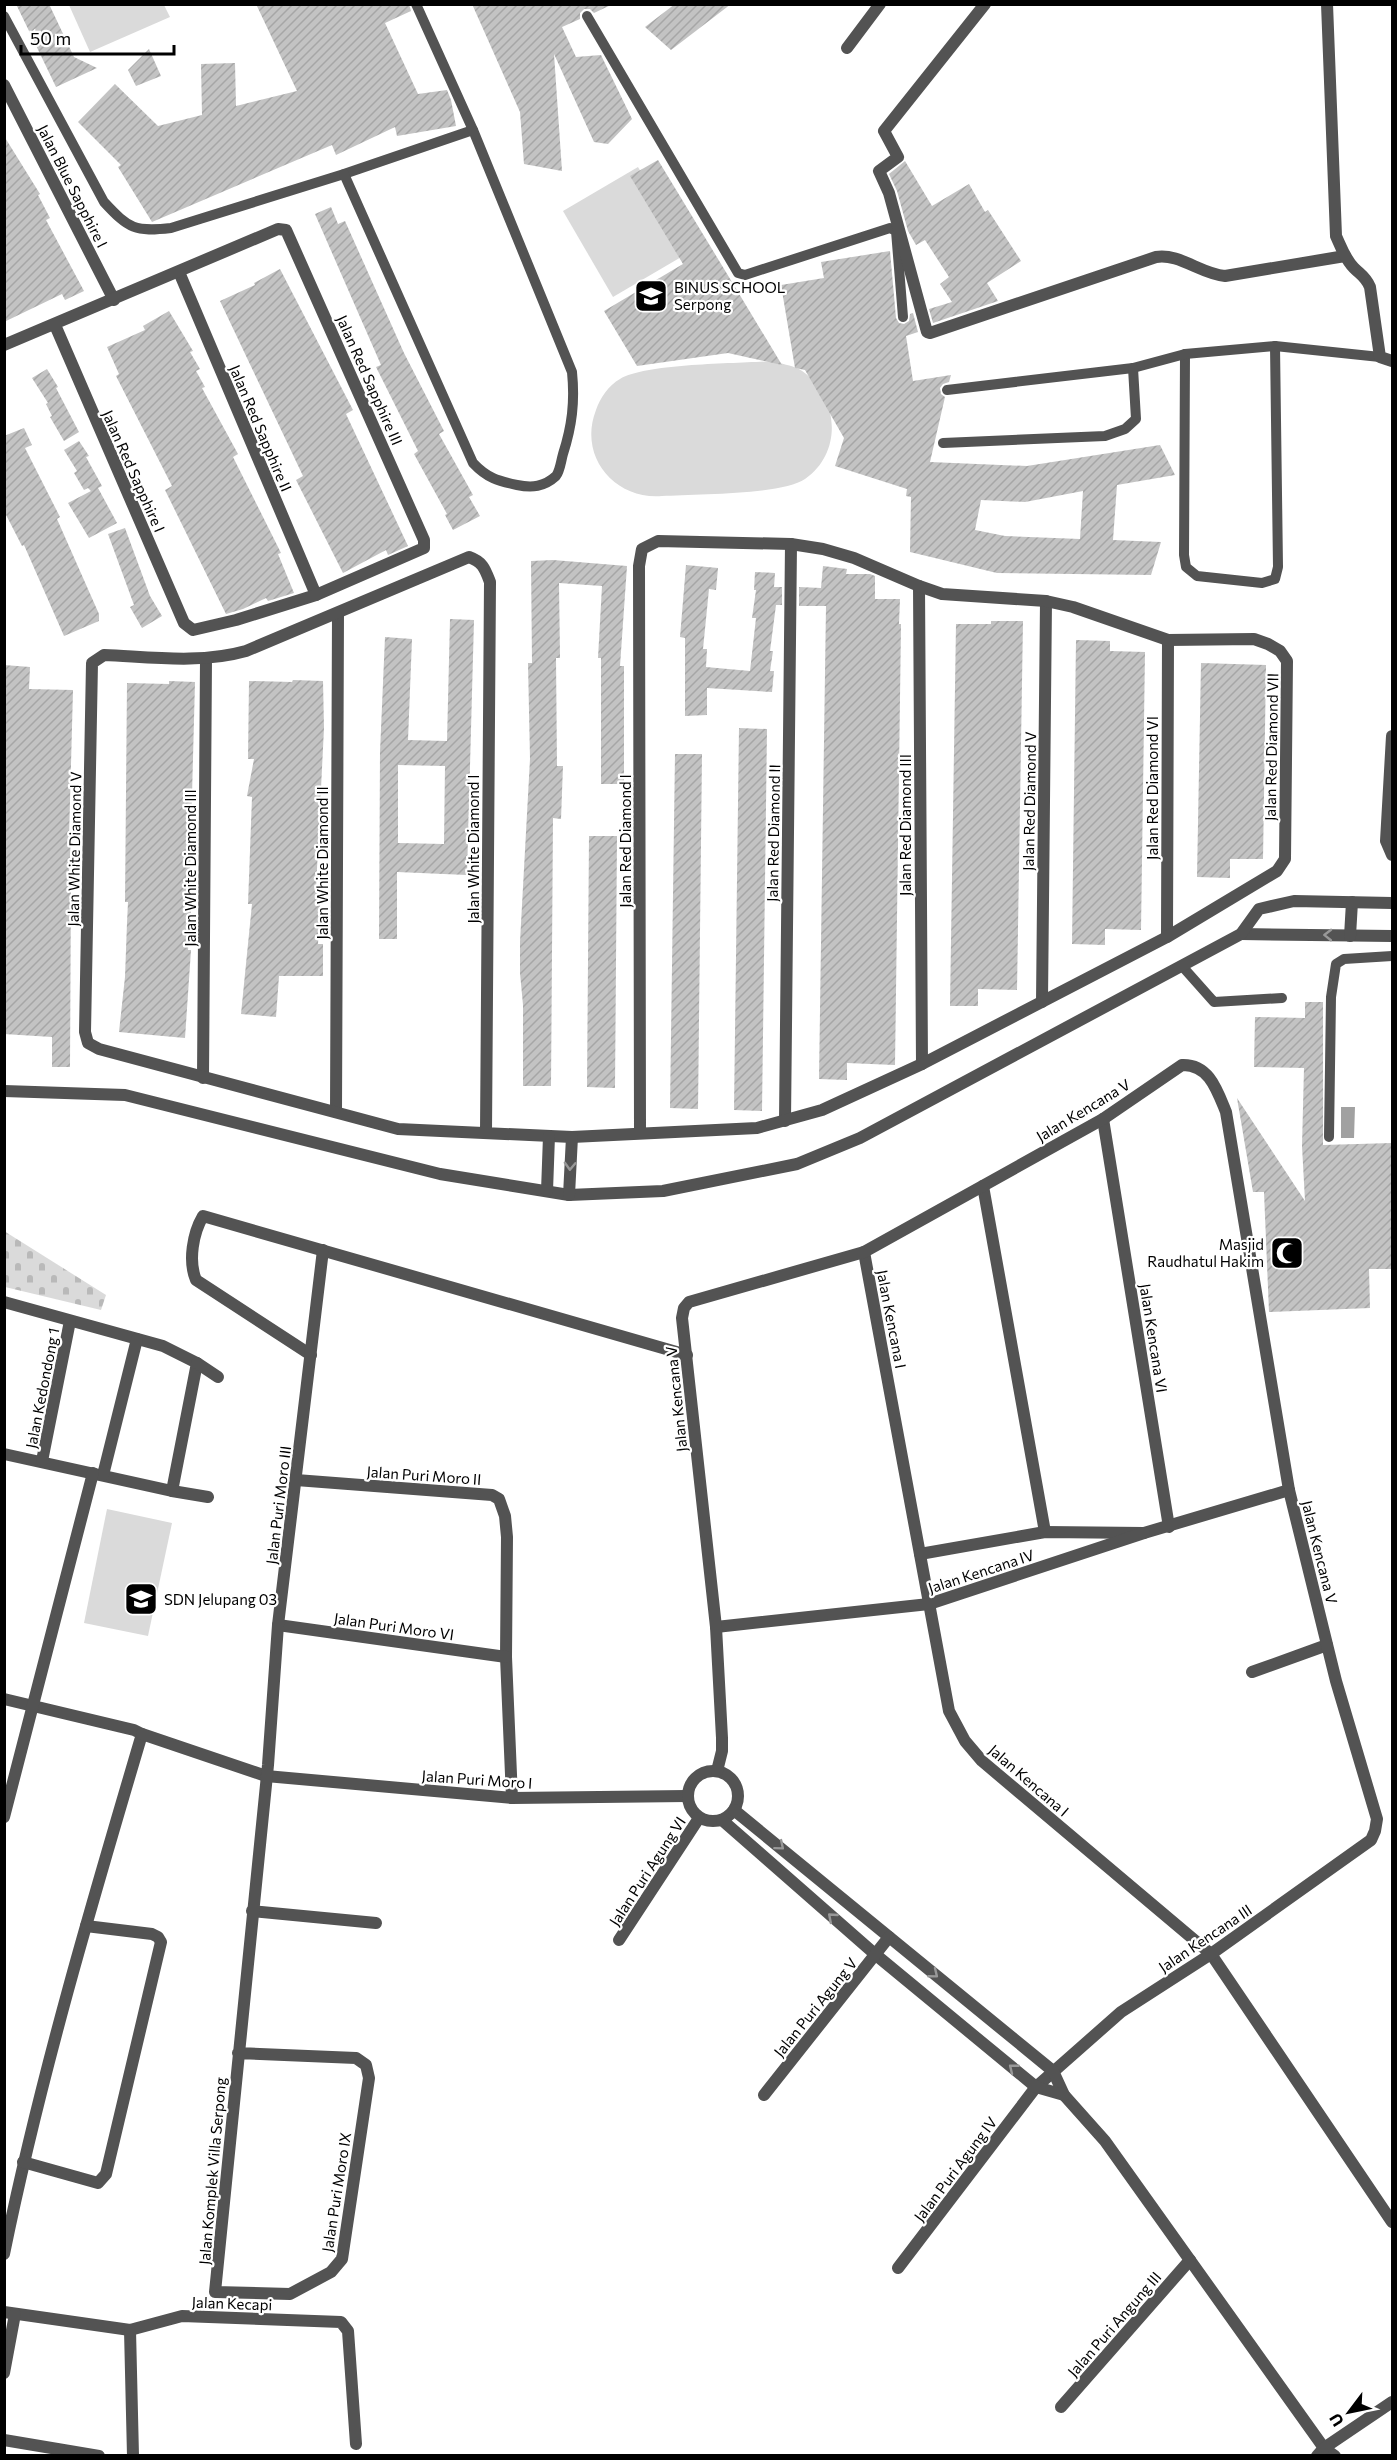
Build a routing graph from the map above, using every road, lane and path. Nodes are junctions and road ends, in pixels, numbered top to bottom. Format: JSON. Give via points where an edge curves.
{"nodes":[{"id":1,"x":416,"y":4,"type":"edge"},
{"id":2,"x":880,"y":4,"type":"edge"},
{"id":3,"x":985,"y":4,"type":"edge"},
{"id":4,"x":1327,"y":4,"type":"edge"},
{"id":5,"x":4,"y":16,"type":"edge"},
{"id":6,"x":586,"y":16,"type":"dead end"},
{"id":7,"x":847,"y":48,"type":"dead end"},
{"id":8,"x":4,"y":86,"type":"edge"},
{"id":9,"x":472,"y":130,"type":"junction"},
{"id":10,"x":344,"y":174,"type":"junction"},
{"id":11,"x":1345,"y":256,"type":"junction"},
{"id":12,"x":179,"y":272,"type":"junction"},
{"id":13,"x":114,"y":300,"type":"junction"},
{"id":14,"x":903,"y":317,"type":"dead end"},
{"id":15,"x":55,"y":326,"type":"junction"},
{"id":16,"x":4,"y":345,"type":"edge"},
{"id":17,"x":1275,"y":346,"type":"junction"},
{"id":18,"x":1185,"y":354,"type":"junction"},
{"id":19,"x":1386,"y":359,"type":"edge"},
{"id":20,"x":1133,"y":368,"type":"junction"},
{"id":21,"x":947,"y":390,"type":"dead end"},
{"id":22,"x":943,"y":443,"type":"dead end"},
{"id":23,"x":791,"y":544,"type":"junction"},
{"id":24,"x":919,"y":586,"type":"junction"},
{"id":25,"x":316,"y":595,"type":"junction"},
{"id":26,"x":1046,"y":601,"type":"junction"},
{"id":27,"x":338,"y":613,"type":"junction"},
{"id":28,"x":1168,"y":640,"type":"junction"},
{"id":29,"x":206,"y":658,"type":"junction"},
{"id":30,"x":1392,"y":736,"type":"edge"},
{"id":31,"x":1392,"y":855,"type":"edge"},
{"id":32,"x":1352,"y":902,"type":"junction"},
{"id":33,"x":1392,"y":903,"type":"edge"},
{"id":34,"x":1241,"y":934,"type":"junction"},
{"id":35,"x":1167,"y":936,"type":"junction"},
{"id":36,"x":1350,"y":936,"type":"junction"},
{"id":37,"x":1392,"y":936,"type":"edge"},
{"id":38,"x":1392,"y":956,"type":"edge"},
{"id":39,"x":1182,"y":966,"type":"junction"},
{"id":40,"x":1282,"y":998,"type":"dead end"},
{"id":41,"x":1042,"y":1002,"type":"junction"},
{"id":42,"x":922,"y":1064,"type":"junction"},
{"id":43,"x":203,"y":1078,"type":"junction"},
{"id":44,"x":4,"y":1091,"type":"edge"},
{"id":45,"x":336,"y":1112,"type":"junction"},
{"id":46,"x":1103,"y":1119,"type":"junction"},
{"id":47,"x":785,"y":1121,"type":"junction"},
{"id":48,"x":640,"y":1132,"type":"junction"},
{"id":49,"x":486,"y":1133,"type":"junction"},
{"id":50,"x":549,"y":1136,"type":"junction"},
{"id":51,"x":572,"y":1137,"type":"junction"},
{"id":52,"x":1329,"y":1137,"type":"dead end"},
{"id":53,"x":983,"y":1186,"type":"junction"},
{"id":54,"x":547,"y":1191,"type":"junction"},
{"id":55,"x":569,"y":1195,"type":"junction"},
{"id":56,"x":323,"y":1250,"type":"junction"},
{"id":57,"x":864,"y":1252,"type":"junction"},
{"id":58,"x":4,"y":1302,"type":"edge"},
{"id":59,"x":70,"y":1321,"type":"junction"},
{"id":60,"x":137,"y":1339,"type":"junction"},
{"id":61,"x":311,"y":1355,"type":"junction"},
{"id":62,"x":687,"y":1355,"type":"junction"},
{"id":63,"x":197,"y":1363,"type":"junction"},
{"id":64,"x":218,"y":1377,"type":"dead end"},
{"id":65,"x":4,"y":1454,"type":"edge"},
{"id":66,"x":42,"y":1461,"type":"junction"},
{"id":67,"x":98,"y":1474,"type":"junction"},
{"id":68,"x":296,"y":1480,"type":"junction"},
{"id":69,"x":1289,"y":1490,"type":"junction"},
{"id":70,"x":172,"y":1491,"type":"junction"},
{"id":71,"x":208,"y":1497,"type":"dead end"},
{"id":72,"x":1169,"y":1527,"type":"junction"},
{"id":73,"x":1045,"y":1532,"type":"junction"},
{"id":74,"x":1144,"y":1533,"type":"junction"},
{"id":75,"x":920,"y":1554,"type":"junction"},
{"id":76,"x":929,"y":1604,"type":"junction"},
{"id":77,"x":278,"y":1625,"type":"junction"},
{"id":78,"x":716,"y":1627,"type":"junction"},
{"id":79,"x":1327,"y":1645,"type":"junction"},
{"id":80,"x":506,"y":1657,"type":"junction"},
{"id":81,"x":1252,"y":1671,"type":"dead end"},
{"id":82,"x":4,"y":1699,"type":"edge"},
{"id":83,"x":34,"y":1707,"type":"junction"},
{"id":84,"x":142,"y":1734,"type":"junction"},
{"id":85,"x":267,"y":1771,"type":"junction"},
{"id":86,"x":721,"y":1772,"type":"junction"},
{"id":87,"x":687,"y":1796,"type":"junction"},
{"id":88,"x":512,"y":1798,"type":"junction"},
{"id":89,"x":734,"y":1810,"type":"junction"},
{"id":90,"x":4,"y":1817,"type":"edge"},
{"id":91,"x":699,"y":1818,"type":"junction"},
{"id":92,"x":722,"y":1820,"type":"junction"},
{"id":93,"x":1375,"y":1831,"type":"joint"},
{"id":94,"x":252,"y":1911,"type":"junction"},
{"id":95,"x":376,"y":1923,"type":"dead end"},
{"id":96,"x":86,"y":1926,"type":"junction"},
{"id":97,"x":889,"y":1937,"type":"junction"},
{"id":98,"x":619,"y":1940,"type":"dead end"},
{"id":99,"x":1211,"y":1954,"type":"junction"},
{"id":100,"x":876,"y":1955,"type":"junction"},
{"id":101,"x":238,"y":2053,"type":"junction"},
{"id":102,"x":1053,"y":2071,"type":"junction"},
{"id":103,"x":1036,"y":2087,"type":"junction"},
{"id":104,"x":764,"y":2095,"type":"dead end"},
{"id":105,"x":1064,"y":2095,"type":"junction"},
{"id":106,"x":23,"y":2162,"type":"junction"},
{"id":107,"x":1392,"y":2222,"type":"edge"},
{"id":108,"x":4,"y":2254,"type":"edge"},
{"id":109,"x":1190,"y":2260,"type":"junction"},
{"id":110,"x":898,"y":2268,"type":"dead end"},
{"id":111,"x":215,"y":2292,"type":"joint"},
{"id":112,"x":10,"y":2313,"type":"edge"},
{"id":113,"x":130,"y":2330,"type":"junction"},
{"id":114,"x":4,"y":2373,"type":"edge"},
{"id":115,"x":1392,"y":2402,"type":"edge"},
{"id":116,"x":1061,"y":2407,"type":"dead end"},
{"id":117,"x":4,"y":2440,"type":"edge"},
{"id":118,"x":356,"y":2444,"type":"dead end"},
{"id":119,"x":1321,"y":2452,"type":"edge"},
{"id":120,"x":99,"y":2456,"type":"edge"},
{"id":121,"x":133,"y":2456,"type":"edge"},
{"id":122,"x":1335,"y":2456,"type":"edge"}],
"edges":[{"from":1,"to":9,"type":"lane"},
{"from":2,"to":7,"type":"street"},
{"from":3,"to":11,"type":"street","via":[[884,131],[898,157],[879,171],[890,193],[927,332],[1166,255],[1212,275],[1225,276]]},
{"from":4,"to":11,"type":"street","via":[[1336,236]]},
{"from":5,"to":10,"type":"lane","via":[[104,202],[124,223],[145,231],[171,228]]},
{"from":6,"to":14,"type":"lane","via":[[738,273],[745,275],[894,228]]},
{"from":8,"to":13,"type":"street","name":"Jalan Blue Sapphire I"},
{"from":9,"to":10,"type":"lane"},
{"from":9,"to":10,"type":"lane","via":[[572,372],[572,426],[558,474],[543,485],[530,488],[495,481],[473,463]]},
{"from":11,"to":19,"type":"street","via":[[1366,277],[1370,287]]},
{"from":12,"to":13,"type":"street"},
{"from":12,"to":25,"type":"street","name":"Jalan Red Sapphire II"},
{"from":12,"to":25,"type":"street","name":"Jalan Red Sapphire III","via":[[278,229],[286,230],[425,543],[421,552]]},
{"from":13,"to":15,"type":"street"},
{"from":15,"to":16,"type":"street"},
{"from":15,"to":25,"type":"street","name":"Jalan Red Sapphire I","via":[[184,623],[193,630]]},
{"from":17,"to":18,"type":"lane"},
{"from":17,"to":18,"type":"lane","via":[[1278,567],[1275,579],[1262,583],[1197,576],[1186,567]]},
{"from":17,"to":19,"type":"lane"},
{"from":18,"to":20,"type":"lane"},
{"from":20,"to":21,"type":"lane"},
{"from":20,"to":22,"type":"lane","via":[[1136,419],[1125,429],[1105,436]]},
{"from":23,"to":24,"type":"street","via":[[854,558]]},
{"from":23,"to":47,"type":"street","name":"Jalan Red Diamond II"},
{"from":23,"to":48,"type":"street","name":"Jalan Red Diamond I","via":[[658,541],[642,549]]},
{"from":24,"to":26,"type":"street","via":[[942,594]]},
{"from":24,"to":42,"type":"street","name":"Jalan Red Diamond III"},
{"from":26,"to":28,"type":"street"},
{"from":26,"to":41,"type":"street","name":"Jalan Red Diamond V"},
{"from":27,"to":29,"type":"street","via":[[246,651]]},
{"from":27,"to":45,"type":"street","name":"Jalan White Diamond II"},
{"from":27,"to":49,"type":"street","name":"Jalan White Diamond I","via":[[470,557],[484,566],[490,582]]},
{"from":28,"to":35,"type":"street","name":"Jalan Red Diamond VI"},
{"from":28,"to":35,"type":"street","name":"Jalan Red Diamond VII","via":[[1254,639],[1280,651],[1287,661],[1285,859],[1277,871]]},
{"from":29,"to":43,"type":"street","name":"Jalan White Diamond III"},
{"from":29,"to":43,"type":"street","name":"Jalan White Diamond V","via":[[104,656],[92,663],[85,1032],[88,1043],[99,1049]]},
{"from":30,"to":31,"type":"street","via":[[1386,841]]},
{"from":32,"to":33,"type":"street"},
{"from":32,"to":34,"type":"street","via":[[1290,902],[1262,908]]},
{"from":32,"to":36,"type":"street"},
{"from":36,"to":34,"type":"street","one_way":true},
{"from":34,"to":39,"type":"street"},
{"from":35,"to":41,"type":"street"},
{"from":36,"to":37,"type":"street"},
{"from":38,"to":52,"type":"lane","via":[[1344,958],[1336,964],[1331,997]]},
{"from":39,"to":40,"type":"lane","via":[[1214,1002]]},
{"from":39,"to":55,"type":"street","via":[[860,1138],[797,1164],[663,1191]]},
{"from":41,"to":42,"type":"street"},
{"from":42,"to":47,"type":"street","via":[[822,1110]]},
{"from":43,"to":45,"type":"street"},
{"from":44,"to":54,"type":"street","via":[[125,1095],[440,1174]]},
{"from":45,"to":49,"type":"street","via":[[398,1129]]},
{"from":46,"to":53,"type":"street","name":"Jalan Kencana V"},
{"from":46,"to":69,"type":"street","name":"Jalan Kencana V","via":[[1182,1065],[1200,1068],[1213,1083],[1226,1112]]},
{"from":46,"to":72,"type":"street","name":"Jalan Kencana VI"},
{"from":47,"to":48,"type":"street","via":[[757,1128]]},
{"from":48,"to":51,"type":"street"},
{"from":49,"to":50,"type":"street"},
{"from":50,"to":51,"type":"street"},
{"from":50,"to":54,"type":"street"},
{"from":51,"to":55,"type":"street","one_way":true},
{"from":53,"to":57,"type":"street","name":"Jalan Kencana V"},
{"from":53,"to":73,"type":"street"},
{"from":54,"to":55,"type":"street"},
{"from":56,"to":61,"type":"street","name":"Jalan Puri Moro III"},
{"from":56,"to":61,"type":"street","via":[[204,1215],[192,1256],[196,1280]]},
{"from":56,"to":62,"type":"street"},
{"from":57,"to":62,"type":"street","name":"Jalan Kencana V","via":[[689,1302],[682,1318]]},
{"from":57,"to":75,"type":"street","name":"Jalan Kencana I"},
{"from":58,"to":59,"type":"street"},
{"from":59,"to":60,"type":"street"},
{"from":59,"to":66,"type":"street","name":"Jalan Kedondong 1"},
{"from":60,"to":63,"type":"street","via":[[163,1346]]},
{"from":60,"to":67,"type":"street"},
{"from":61,"to":68,"type":"street","name":"Jalan Puri Moro III"},
{"from":62,"to":78,"type":"street","name":"Jalan Kencana V"},
{"from":63,"to":64,"type":"street"},
{"from":63,"to":70,"type":"street"},
{"from":65,"to":66,"type":"street"},
{"from":66,"to":67,"type":"street"},
{"from":67,"to":70,"type":"street"},
{"from":67,"to":83,"type":"street"},
{"from":68,"to":77,"type":"street","name":"Jalan Puri Moro III"},
{"from":68,"to":80,"type":"street","name":"Jalan Puri Moro II","via":[[492,1495],[499,1499],[507,1537]]},
{"from":69,"to":72,"type":"street","name":"Jalan Kencana IV"},
{"from":69,"to":79,"type":"street","name":"Jalan Kencana V"},
{"from":70,"to":71,"type":"street"},
{"from":72,"to":74,"type":"street","name":"Jalan Kencana IV"},
{"from":73,"to":74,"type":"street","name":"Jalan Kencana IV"},
{"from":73,"to":75,"type":"street","name":"Jalan Kencana IV"},
{"from":74,"to":76,"type":"street","name":"Jalan Kencana IV"},
{"from":75,"to":76,"type":"street","name":"Jalan Kencana I"},
{"from":76,"to":78,"type":"street","name":"Jalan Kencana IV"},
{"from":76,"to":99,"type":"street","name":"Jalan Kencana I","via":[[949,1711],[965,1741],[982,1761]]},
{"from":77,"to":80,"type":"street","name":"Jalan Puri Moro VI"},
{"from":77,"to":85,"type":"street","name":"Jalan Puri Moro III"},
{"from":78,"to":86,"type":"street","name":"Jalan Kencana V"},
{"from":79,"to":81,"type":"street"},
{"from":79,"to":93,"type":"street","name":"Jalan Kencana V","via":[[1377,1819]]},
{"from":80,"to":88,"type":"street"},
{"from":82,"to":83,"type":"street","name":"Jalan Puri Moro I"},
{"from":83,"to":84,"type":"street","name":"Jalan Puri Moro I"},
{"from":83,"to":90,"type":"street"},
{"from":84,"to":85,"type":"street","name":"Jalan Puri Moro I"},
{"from":84,"to":96,"type":"street"},
{"from":85,"to":88,"type":"street","name":"Jalan Puri Moro I"},
{"from":85,"to":94,"type":"street"},
{"from":86,"to":87,"type":"street","via":[[706,1771],[696,1776]]},
{"from":86,"to":89,"type":"street","via":[[736,1786]]},
{"from":87,"to":88,"type":"street","name":"Jalan Puri Moro I"},
{"from":87,"to":91,"type":"street","via":[[690,1809]]},
{"from":89,"to":92,"type":"street"},
{"from":89,"to":97,"type":"street","one_way":true},
{"from":91,"to":92,"type":"street"},
{"from":91,"to":98,"type":"street","name":"Jalan Puri Agung VI"},
{"from":100,"to":92,"type":"street","one_way":true},
{"from":93,"to":99,"type":"street","name":"Jalan Kencana III","via":[[1371,1840]]},
{"from":94,"to":95,"type":"street"},
{"from":94,"to":101,"type":"street","name":"Jalan Komplek Villa Serpong"},
{"from":96,"to":106,"type":"street"},
{"from":96,"to":106,"type":"street","via":[[152,1934],[161,1942],[103,2180],[98,2182]]},
{"from":97,"to":100,"type":"street","name":"Jalan Puri Agung V"},
{"from":97,"to":102,"type":"street","one_way":true},
{"from":99,"to":102,"type":"street","name":"Jalan Kencana III","via":[[1121,2012]]},
{"from":99,"to":107,"type":"street","name":"Jalan Kencana I"},
{"from":103,"to":100,"type":"street","one_way":true},
{"from":100,"to":104,"type":"street","name":"Jalan Puri Agung V"},
{"from":101,"to":111,"type":"street","name":"Jalan Komplek Villa Serpong"},
{"from":101,"to":111,"type":"street","name":"Jalan Puri Moro IX","via":[[356,2058],[366,2065],[369,2078],[342,2259],[331,2272],[290,2294]]},
{"from":102,"to":103,"type":"street","name":"Jalan Kencana III"},
{"from":102,"to":105,"type":"street"},
{"from":103,"to":105,"type":"street"},
{"from":103,"to":110,"type":"street","name":"Jalan Puri Agung IV"},
{"from":105,"to":109,"type":"street","via":[[1105,2141]]},
{"from":106,"to":108,"type":"street"},
{"from":109,"to":116,"type":"street","name":"Jalan Puri Angung III"},
{"from":109,"to":119,"type":"street"},
{"from":112,"to":113,"type":"street","name":"Jalan Kecapi"},
{"from":112,"to":114,"type":"street"},
{"from":113,"to":118,"type":"street","name":"Jalan Kecapi","via":[[182,2316],[340,2322],[348,2331]]},
{"from":113,"to":121,"type":"street"},
{"from":115,"to":119,"type":"street"},
{"from":117,"to":120,"type":"street"},
{"from":119,"to":122,"type":"street"}]}
